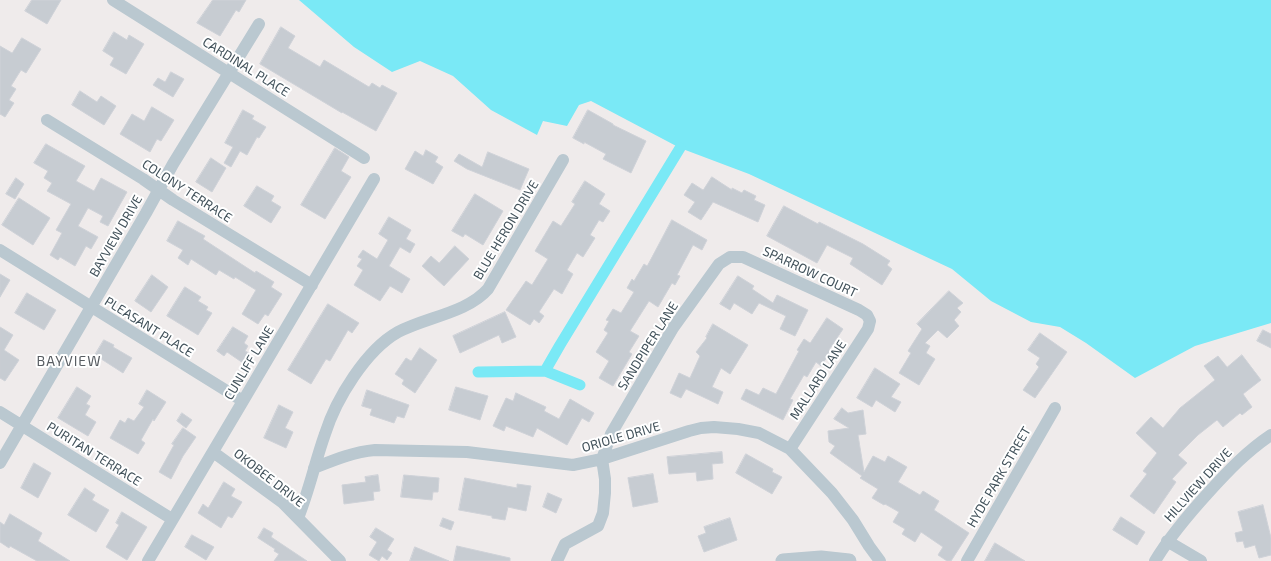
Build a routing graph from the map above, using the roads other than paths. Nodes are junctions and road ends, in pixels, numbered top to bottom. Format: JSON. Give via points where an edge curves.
{"nodes":[{"id":1,"x":114,"y":0,"type":"edge"},
{"id":2,"x":259,"y":24,"type":"dead end"},
{"id":3,"x":229,"y":72,"type":"junction"},
{"id":4,"x":47,"y":120,"type":"dead end"},
{"id":5,"x":364,"y":158,"type":"dead end"},
{"id":6,"x":563,"y":160,"type":"dead end"},
{"id":7,"x":374,"y":179,"type":"dead end"},
{"id":8,"x":159,"y":190,"type":"junction"},
{"id":9,"x":0,"y":250,"type":"edge"},
{"id":10,"x":730,"y":257,"type":"joint"},
{"id":11,"x":312,"y":285,"type":"junction"},
{"id":12,"x":91,"y":307,"type":"junction"},
{"id":13,"x":870,"y":325,"type":"joint"},
{"id":14,"x":243,"y":401,"type":"junction"},
{"id":15,"x":1055,"y":408,"type":"dead end"},
{"id":16,"x":0,"y":412,"type":"edge"},
{"id":17,"x":22,"y":425,"type":"junction"},
{"id":18,"x":1271,"y":435,"type":"edge"},
{"id":19,"x":790,"y":449,"type":"junction"},
{"id":20,"x":213,"y":452,"type":"junction"},
{"id":21,"x":602,"y":459,"type":"junction"},
{"id":22,"x":0,"y":463,"type":"edge"},
{"id":23,"x":314,"y":468,"type":"junction"},
{"id":24,"x":298,"y":518,"type":"junction"},
{"id":25,"x":172,"y":519,"type":"junction"},
{"id":26,"x":1167,"y":541,"type":"junction"},
{"id":27,"x":148,"y":561,"type":"edge"},
{"id":28,"x":340,"y":561,"type":"edge"},
{"id":29,"x":557,"y":561,"type":"edge"},
{"id":30,"x":783,"y":561,"type":"edge"},
{"id":31,"x":841,"y":561,"type":"edge"},
{"id":32,"x":880,"y":561,"type":"edge"},
{"id":33,"x":966,"y":561,"type":"edge"},
{"id":34,"x":1155,"y":561,"type":"edge"},
{"id":35,"x":1201,"y":561,"type":"edge"}],
"edges":[{"from":1,"to":3,"type":"street","name":"CARDINAL PLACE"},
{"from":2,"to":3,"type":"street","name":"BAYVIEW DRIVE"},
{"from":3,"to":5,"type":"street","name":"CARDINAL PLACE"},
{"from":3,"to":8,"type":"street","name":"BAYVIEW DRIVE"},
{"from":4,"to":8,"type":"street","name":"COLONY TERRACE"},
{"from":6,"to":23,"type":"street","name":"BLUE HERON DRIVE","via":[[488,289],[460,308],[398,332],[364,362],[336,407]]},
{"from":7,"to":11,"type":"street","name":"CUNLIFF LANE"},
{"from":8,"to":11,"type":"street","name":"COLONY TERRACE"},
{"from":8,"to":12,"type":"street","name":"BAYVIEW DRIVE"},
{"from":9,"to":12,"type":"street","name":"PLEASANT PLACE"},
{"from":10,"to":13,"type":"street","name":"SPARROW COURT","via":[[743,257],[859,310],[867,315]]},
{"from":10,"to":21,"type":"street","name":"SANDPIPER LANE","via":[[719,264],[673,328],[610,434]]},
{"from":11,"to":14,"type":"street","name":"CUNLIFF LANE"},
{"from":12,"to":14,"type":"street","name":"PLEASANT PLACE"},
{"from":12,"to":17,"type":"street","name":"BAYVIEW DRIVE"},
{"from":13,"to":19,"type":"street","name":"MALLARD LANE"},
{"from":14,"to":20,"type":"street","name":"CUNLIFF LANE"},
{"from":15,"to":33,"type":"street","name":"HYDE PARK STREET"},
{"from":16,"to":17,"type":"street","name":"PURITAN TERRACE"},
{"from":17,"to":22,"type":"street","name":"BAYVIEW DRIVE"},
{"from":17,"to":25,"type":"street","name":"PURITAN TERRACE"},
{"from":18,"to":26,"type":"street","name":"HILLVIEW DRIVE","via":[[1235,463]]},
{"from":19,"to":21,"type":"street","name":"ORIOLE DRIVE","via":[[760,433],[714,427],[689,431]]},
{"from":19,"to":32,"type":"street","name":"ORIOLE DRIVE","via":[[832,493]]},
{"from":20,"to":24,"type":"street","name":"OKOBEE DRIVE","via":[[283,503]]},
{"from":20,"to":25,"type":"street","name":"CUNLIFF LANE"},
{"from":21,"to":23,"type":"street","name":"ORIOLE DRIVE","via":[[566,465],[467,452],[375,450],[345,456]]},
{"from":21,"to":29,"type":"street","via":[[606,493],[598,526],[565,544]]},
{"from":23,"to":24,"type":"street","name":"BLUE HERON DRIVE"},
{"from":24,"to":28,"type":"street","name":"OKOBEE DRIVE"},
{"from":25,"to":27,"type":"street","name":"CUNLIFF LANE"},
{"from":26,"to":34,"type":"street","name":"HILLVIEW DRIVE"},
{"from":26,"to":35,"type":"street"},
{"from":30,"to":31,"type":"street","via":[[821,558]]}]}
